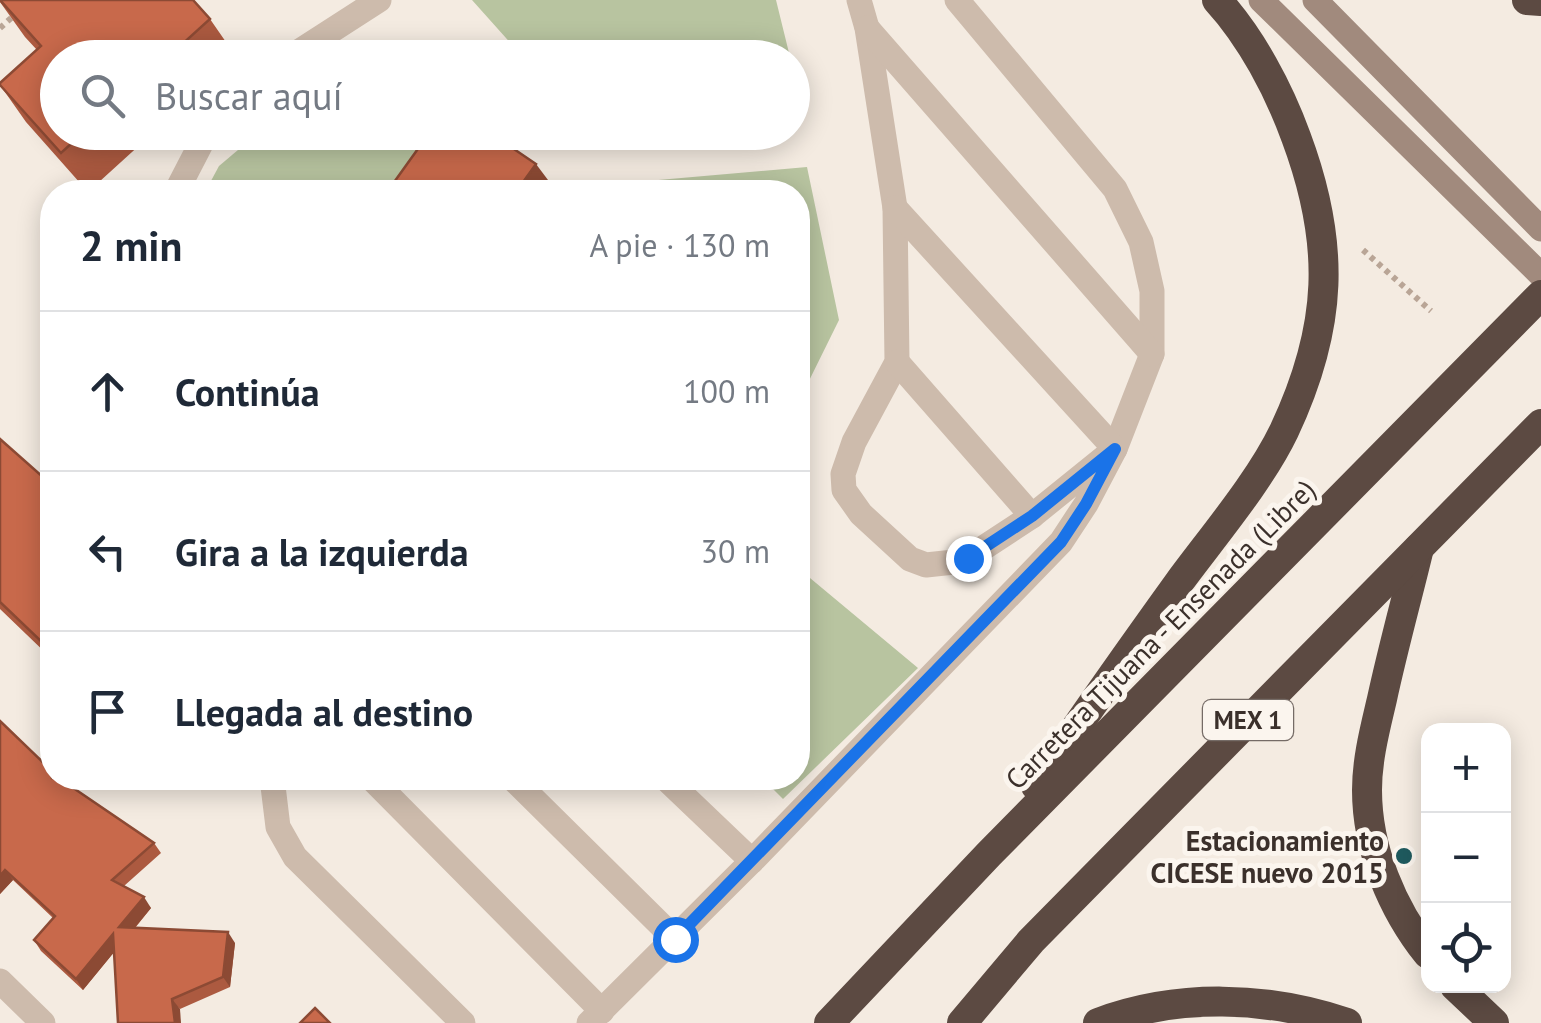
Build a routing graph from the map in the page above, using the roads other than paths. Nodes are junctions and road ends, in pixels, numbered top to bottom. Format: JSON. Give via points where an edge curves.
{"nodes":[{"id":1,"x":378,"y":0,"type":"edge"},
{"id":2,"x":859,"y":0,"type":"edge"},
{"id":3,"x":957,"y":0,"type":"edge"},
{"id":4,"x":1216,"y":0,"type":"edge"},
{"id":5,"x":1261,"y":0,"type":"edge"},
{"id":6,"x":1315,"y":0,"type":"edge"},
{"id":7,"x":1527,"y":0,"type":"edge"},
{"id":8,"x":1541,"y":2,"type":"edge"},
{"id":9,"x":867,"y":28,"type":"junction"},
{"id":10,"x":317,"y":40,"type":"edge"},
{"id":11,"x":198,"y":150,"type":"edge"},
{"id":12,"x":182,"y":180,"type":"edge"},
{"id":13,"x":896,"y":208,"type":"junction"},
{"id":14,"x":1541,"y":229,"type":"edge"},
{"id":15,"x":1541,"y":275,"type":"edge"},
{"id":16,"x":1541,"y":294,"type":"edge"},
{"id":17,"x":1152,"y":354,"type":"junction"},
{"id":18,"x":897,"y":362,"type":"junction"},
{"id":19,"x":1541,"y":424,"type":"edge"},
{"id":20,"x":1115,"y":449,"type":"junction"},
{"id":21,"x":1032,"y":516,"type":"junction"},
{"id":22,"x":1420,"y":545,"type":"junction"},
{"id":23,"x":273,"y":790,"type":"edge"},
{"id":24,"x":381,"y":790,"type":"edge"},
{"id":25,"x":524,"y":790,"type":"edge"},
{"id":26,"x":677,"y":790,"type":"edge"},
{"id":27,"x":989,"y":854,"type":"junction"},
{"id":28,"x":752,"y":862,"type":"junction"},
{"id":29,"x":675,"y":939,"type":"junction"},
{"id":30,"x":1421,"y":944,"type":"edge"},
{"id":31,"x":0,"y":981,"type":"edge"},
{"id":32,"x":1462,"y":993,"type":"edge"},
{"id":33,"x":596,"y":1017,"type":"edge"},
{"id":34,"x":43,"y":1023,"type":"edge"},
{"id":35,"x":463,"y":1023,"type":"edge"},
{"id":36,"x":828,"y":1023,"type":"edge"},
{"id":37,"x":962,"y":1023,"type":"edge"},
{"id":38,"x":1098,"y":1023,"type":"edge"},
{"id":39,"x":1347,"y":1023,"type":"edge"},
{"id":40,"x":1494,"y":1023,"type":"edge"}],
"edges":[{"from":1,"to":10,"type":"street"},
{"from":2,"to":9,"type":"street"},
{"from":3,"to":17,"type":"street","via":[[1115,189],[1140,242],[1152,291]]},
{"from":4,"to":27,"type":"highway","via":[[1268,76],[1313,181],[1325,278],[1318,335],[1283,434]]},
{"from":5,"to":15,"type":"street"},
{"from":6,"to":14,"type":"street"},
{"from":7,"to":8,"type":"highway"},
{"from":9,"to":13,"type":"street"},
{"from":9,"to":17,"type":"street"},
{"from":11,"to":12,"type":"street"},
{"from":13,"to":18,"type":"street"},
{"from":13,"to":20,"type":"street"},
{"from":16,"to":27,"type":"highway","name":"Carretera Tijuana - Ensenada (Libre)"},
{"from":17,"to":20,"type":"street"},
{"from":18,"to":21,"type":"street"},
{"from":18,"to":21,"type":"street","via":[[843,474],[851,504],[910,559],[926,565],[968,558]]},
{"from":19,"to":22,"type":"highway","number":"MEX 1"},
{"from":20,"to":21,"type":"street"},
{"from":20,"to":28,"type":"street","via":[[1061,542]]},
{"from":22,"to":30,"type":"highway","via":[[1366,792],[1391,896]]},
{"from":22,"to":37,"type":"highway","number":"MEX 1","via":[[1031,941]]},
{"from":23,"to":35,"type":"street","via":[[278,828],[295,857]]},
{"from":24,"to":33,"type":"street"},
{"from":25,"to":29,"type":"street"},
{"from":26,"to":28,"type":"street"},
{"from":27,"to":36,"type":"highway","name":"Carretera Tijuana - Ensenada (Libre)"},
{"from":28,"to":29,"type":"street"},
{"from":29,"to":33,"type":"street"},
{"from":31,"to":34,"type":"street"},
{"from":32,"to":40,"type":"highway"},
{"from":38,"to":39,"type":"highway","via":[[1190,1001],[1288,1008]]}]}
